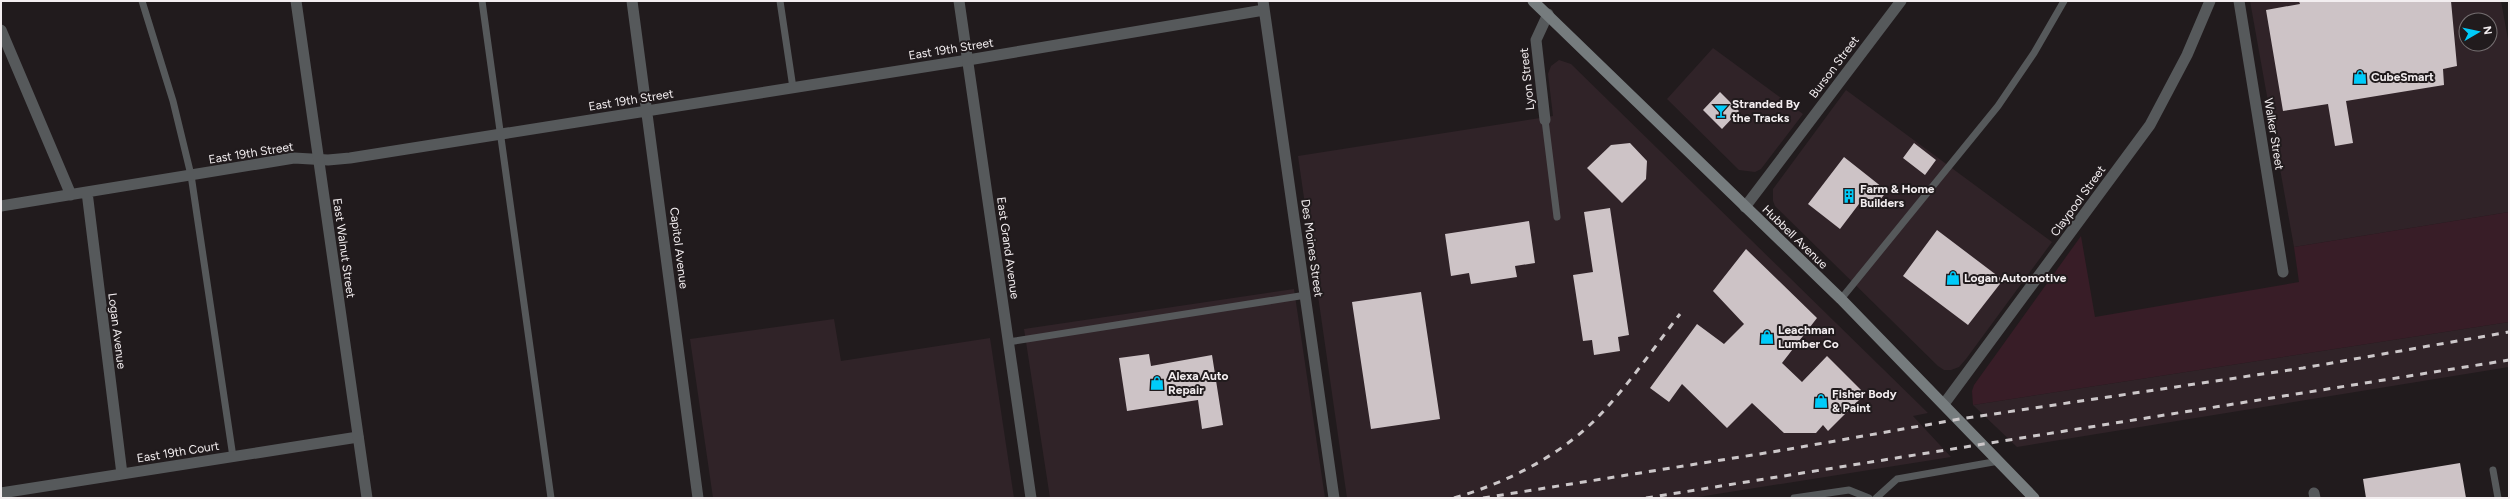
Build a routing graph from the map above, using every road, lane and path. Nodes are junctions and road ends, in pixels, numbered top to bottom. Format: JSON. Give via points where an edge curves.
{"nodes":[{"id":1,"x":142,"y":1,"type":"edge"},
{"id":2,"x":296,"y":1,"type":"edge"},
{"id":3,"x":482,"y":1,"type":"edge"},
{"id":4,"x":632,"y":1,"type":"edge"},
{"id":5,"x":780,"y":1,"type":"edge"},
{"id":6,"x":959,"y":1,"type":"edge"},
{"id":7,"x":1533,"y":1,"type":"edge"},
{"id":8,"x":1901,"y":1,"type":"edge"},
{"id":9,"x":2064,"y":1,"type":"edge"},
{"id":10,"x":2210,"y":1,"type":"edge"},
{"id":11,"x":2239,"y":1,"type":"edge"},
{"id":12,"x":1263,"y":5,"type":"edge"},
{"id":13,"x":1548,"y":14,"type":"junction"},
{"id":14,"x":1,"y":30,"type":"edge"},
{"id":15,"x":968,"y":60,"type":"junction"},
{"id":16,"x":793,"y":88,"type":"junction"},
{"id":17,"x":648,"y":110,"type":"junction"},
{"id":18,"x":1545,"y":120,"type":"joint"},
{"id":19,"x":502,"y":134,"type":"junction"},
{"id":20,"x":318,"y":160,"type":"junction"},
{"id":21,"x":191,"y":175,"type":"junction"},
{"id":22,"x":87,"y":192,"type":"junction"},
{"id":23,"x":71,"y":195,"type":"junction"},
{"id":24,"x":1,"y":206,"type":"edge"},
{"id":25,"x":1745,"y":207,"type":"junction"},
{"id":26,"x":1557,"y":217,"type":"dead end"},
{"id":27,"x":2283,"y":272,"type":"dead end"},
{"id":28,"x":1306,"y":295,"type":"junction"},
{"id":29,"x":1841,"y":300,"type":"junction"},
{"id":30,"x":1008,"y":342,"type":"junction"},
{"id":31,"x":1944,"y":404,"type":"junction"},
{"id":32,"x":358,"y":437,"type":"junction"},
{"id":33,"x":233,"y":457,"type":"junction"},
{"id":34,"x":1999,"y":461,"type":"junction"},
{"id":35,"x":2493,"y":470,"type":"dead end"},
{"id":36,"x":122,"y":474,"type":"junction"},
{"id":37,"x":1,"y":494,"type":"edge"},
{"id":38,"x":367,"y":498,"type":"edge"},
{"id":39,"x":552,"y":498,"type":"edge"},
{"id":40,"x":698,"y":498,"type":"edge"},
{"id":41,"x":1031,"y":498,"type":"edge"},
{"id":42,"x":1334,"y":498,"type":"edge"},
{"id":43,"x":1794,"y":498,"type":"edge"},
{"id":44,"x":1869,"y":498,"type":"edge"},
{"id":45,"x":1876,"y":498,"type":"edge"},
{"id":46,"x":2034,"y":498,"type":"edge"},
{"id":47,"x":2498,"y":498,"type":"edge"}],
"edges":[{"from":1,"to":21,"type":"lane","via":[[173,101]]},
{"from":2,"to":20,"type":"street","name":"East Walnut Street"},
{"from":3,"to":19,"type":"lane"},
{"from":4,"to":17,"type":"street","name":"Capitol Avenue"},
{"from":5,"to":16,"type":"lane"},
{"from":6,"to":15,"type":"street","name":"East Grand Avenue"},
{"from":7,"to":13,"type":"main road","name":"Hubbell Avenue"},
{"from":8,"to":25,"type":"street","name":"Burson Street"},
{"from":9,"to":29,"type":"lane","via":[[2034,54],[1998,106]]},
{"from":10,"to":31,"type":"street","name":"Claypool Street","via":[[2188,55],[2150,125]]},
{"from":11,"to":27,"type":"street","name":"Walker Street"},
{"from":12,"to":15,"type":"street","name":"East 19th Street"},
{"from":12,"to":28,"type":"street","name":"Des Moines Street"},
{"from":13,"to":18,"type":"street","name":"Lyon Street","via":[[1536,40]]},
{"from":13,"to":25,"type":"main road","name":"Hubbell Avenue"},
{"from":14,"to":23,"type":"street"},
{"from":15,"to":16,"type":"street","name":"East 19th Street"},
{"from":15,"to":30,"type":"street","name":"East Grand Avenue"},
{"from":16,"to":17,"type":"street","name":"East 19th Street"},
{"from":17,"to":19,"type":"street","name":"East 19th Street"},
{"from":17,"to":40,"type":"street","name":"Capitol Avenue"},
{"from":18,"to":26,"type":"lane"},
{"from":19,"to":20,"type":"street","name":"East 19th Street","via":[[350,158]]},
{"from":19,"to":39,"type":"lane"},
{"from":20,"to":21,"type":"street","name":"East 19th Street","via":[[294,158]]},
{"from":20,"to":32,"type":"street","name":"East Walnut Street"},
{"from":21,"to":22,"type":"street","name":"East 19th Street"},
{"from":21,"to":33,"type":"lane"},
{"from":22,"to":23,"type":"street","name":"East 19th Street"},
{"from":22,"to":36,"type":"street","name":"Logan Avenue"},
{"from":23,"to":24,"type":"street","name":"East 19th Street"},
{"from":25,"to":29,"type":"main road","name":"Hubbell Avenue"},
{"from":28,"to":30,"type":"lane"},
{"from":28,"to":42,"type":"street","name":"Des Moines Street"},
{"from":29,"to":31,"type":"main road","name":"Hubbell Avenue"},
{"from":30,"to":41,"type":"street","name":"East Grand Avenue"},
{"from":31,"to":34,"type":"main road","name":"Hubbell Avenue"},
{"from":32,"to":33,"type":"street","name":"East 19th Court"},
{"from":32,"to":38,"type":"street","name":"East Walnut Street"},
{"from":33,"to":36,"type":"street","name":"East 19th Court"},
{"from":34,"to":45,"type":"lane","via":[[1897,479]]},
{"from":34,"to":46,"type":"main road","name":"Hubbell Avenue"},
{"from":35,"to":47,"type":"lane"},
{"from":36,"to":37,"type":"street","name":"East 19th Court"},
{"from":43,"to":44,"type":"lane","via":[[1849,490]]}]}
